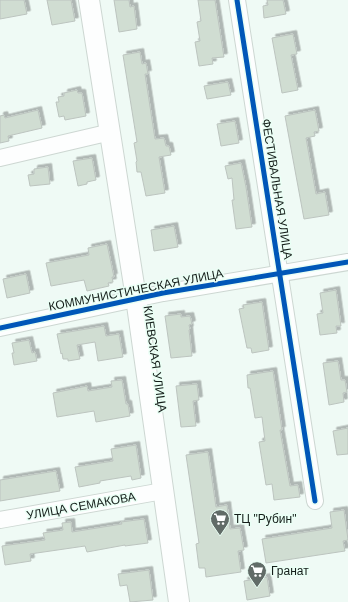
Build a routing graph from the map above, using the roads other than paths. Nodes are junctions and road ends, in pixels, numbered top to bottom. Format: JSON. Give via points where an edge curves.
{"nodes":[{"id":1,"x":89,"y":0,"type":"edge"},
{"id":2,"x":237,"y":0,"type":"edge"},
{"id":3,"x":111,"y":132,"type":"junction"},
{"id":4,"x":0,"y":158,"type":"edge"},
{"id":5,"x":348,"y":262,"type":"edge"},
{"id":6,"x":280,"y":273,"type":"junction"},
{"id":7,"x":136,"y":298,"type":"junction"},
{"id":8,"x":0,"y":328,"type":"edge"},
{"id":9,"x":163,"y":491,"type":"junction"},
{"id":10,"x":315,"y":501,"type":"dead end"},
{"id":11,"x":0,"y":520,"type":"edge"},
{"id":12,"x":179,"y":602,"type":"edge"}],
"edges":[{"from":1,"to":3,"type":"main road","name":"КИЕВСКАЯ УЛИЦА"},
{"from":2,"to":6,"type":"street","name":"ФЕСТИВАЛЬНАЯ УЛИЦА"},
{"from":3,"to":4,"type":"street"},
{"from":3,"to":7,"type":"main road","name":"КИЕВСКАЯ УЛИЦА"},
{"from":5,"to":6,"type":"street","name":"КОММУНИСТИЧЕСКАЯ УЛИЦА"},
{"from":6,"to":7,"type":"street","name":"КОММУНИСТИЧЕСКАЯ УЛИЦА"},
{"from":6,"to":10,"type":"street","name":"ФЕСТИВАЛЬНАЯ УЛИЦА"},
{"from":7,"to":8,"type":"street","name":"КОММУНИСТИЧЕСКАЯ УЛИЦА"},
{"from":7,"to":9,"type":"main road","name":"КИЕВСКАЯ УЛИЦА"},
{"from":9,"to":11,"type":"street","name":"УЛИЦА СЕМАКОВА"},
{"from":9,"to":12,"type":"main road","name":"КИЕВСКАЯ УЛИЦА"}]}
